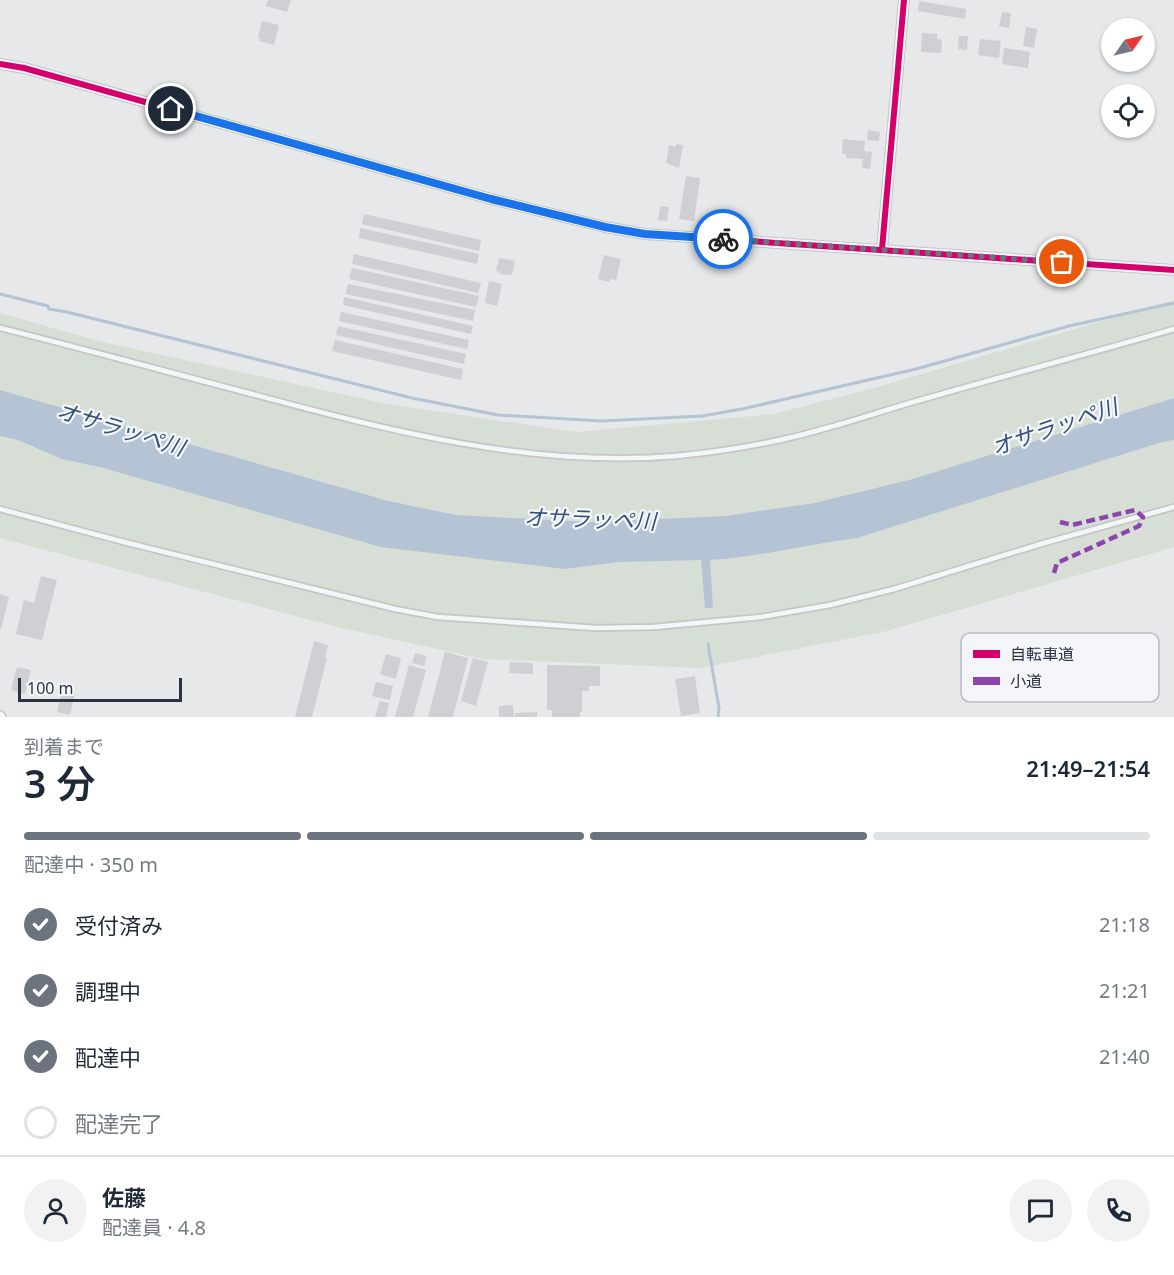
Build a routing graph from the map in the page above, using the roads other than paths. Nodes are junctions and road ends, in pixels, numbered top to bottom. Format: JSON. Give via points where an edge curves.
{"nodes":[{"id":1,"x":904,"y":0,"type":"edge"},
{"id":2,"x":0,"y":64,"type":"edge"},
{"id":3,"x":882,"y":249,"type":"junction"},
{"id":4,"x":1174,"y":270,"type":"edge"},
{"id":5,"x":0,"y":328,"type":"edge"},
{"id":6,"x":1174,"y":329,"type":"edge"},
{"id":7,"x":1174,"y":507,"type":"edge"},
{"id":8,"x":0,"y":509,"type":"edge"}],
"edges":[{"from":1,"to":3,"type":"street"},
{"from":2,"to":3,"type":"street","via":[[605,227],[645,234]]},
{"from":3,"to":4,"type":"street"},
{"from":5,"to":6,"type":"lane","via":[[433,439],[585,457],[704,453],[750,447],[830,428]]},
{"from":7,"to":8,"type":"lane","via":[[831,605],[761,617],[596,628],[438,617],[395,609]]}]}
